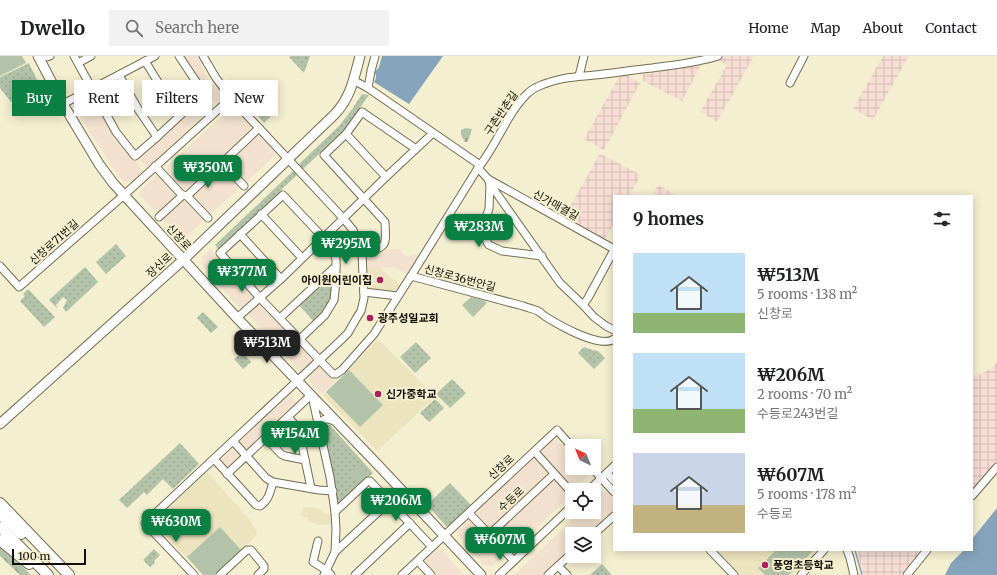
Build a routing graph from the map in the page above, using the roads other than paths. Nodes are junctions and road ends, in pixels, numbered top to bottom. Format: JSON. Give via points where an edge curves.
{"nodes":[{"id":1,"x":45,"y":56,"type":"edge"},
{"id":2,"x":91,"y":56,"type":"edge"},
{"id":3,"x":155,"y":56,"type":"edge"},
{"id":4,"x":179,"y":56,"type":"edge"},
{"id":5,"x":203,"y":56,"type":"edge"},
{"id":6,"x":360,"y":56,"type":"edge"},
{"id":7,"x":375,"y":56,"type":"edge"},
{"id":8,"x":584,"y":56,"type":"edge"},
{"id":9,"x":718,"y":56,"type":"edge"},
{"id":10,"x":804,"y":56,"type":"edge"},
{"id":11,"x":76,"y":59,"type":"edge"},
{"id":12,"x":145,"y":61,"type":"junction"},
{"id":13,"x":118,"y":75,"type":"junction"},
{"id":14,"x":579,"y":76,"type":"junction"},
{"id":15,"x":54,"y":80,"type":"edge"},
{"id":16,"x":87,"y":80,"type":"edge"},
{"id":17,"x":109,"y":80,"type":"edge"},
{"id":18,"x":157,"y":80,"type":"edge"},
{"id":19,"x":195,"y":80,"type":"edge"},
{"id":20,"x":353,"y":80,"type":"junction"},
{"id":21,"x":220,"y":83,"type":"edge"},
{"id":22,"x":790,"y":83,"type":"dead end"},
{"id":23,"x":368,"y":88,"type":"junction"},
{"id":24,"x":220,"y":108,"type":"edge"},
{"id":25,"x":66,"y":109,"type":"edge"},
{"id":26,"x":107,"y":116,"type":"edge"},
{"id":27,"x":179,"y":116,"type":"edge"},
{"id":28,"x":248,"y":116,"type":"edge"},
{"id":29,"x":259,"y":128,"type":"junction"},
{"id":30,"x":433,"y":133,"type":"junction"},
{"id":31,"x":346,"y":134,"type":"junction"},
{"id":32,"x":157,"y":137,"type":"junction"},
{"id":33,"x":416,"y":149,"type":"junction"},
{"id":34,"x":288,"y":160,"type":"junction"},
{"id":35,"x":220,"y":165,"type":"junction"},
{"id":36,"x":155,"y":166,"type":"junction"},
{"id":37,"x":479,"y":166,"type":"junction"},
{"id":38,"x":386,"y":177,"type":"junction"},
{"id":39,"x":489,"y":182,"type":"junction"},
{"id":40,"x":244,"y":186,"type":"dead end"},
{"id":41,"x":124,"y":195,"type":"junction"},
{"id":42,"x":185,"y":195,"type":"junction"},
{"id":43,"x":364,"y":199,"type":"junction"},
{"id":44,"x":261,"y":214,"type":"junction"},
{"id":45,"x":159,"y":217,"type":"dead end"},
{"id":46,"x":208,"y":218,"type":"dead end"},
{"id":47,"x":343,"y":218,"type":"junction"},
{"id":48,"x":240,"y":234,"type":"junction"},
{"id":49,"x":324,"y":238,"type":"junction"},
{"id":50,"x":613,"y":248,"type":"edge"},
{"id":51,"x":613,"y":251,"type":"edge"},
{"id":52,"x":362,"y":253,"type":"junction"},
{"id":53,"x":542,"y":256,"type":"junction"},
{"id":54,"x":302,"y":258,"type":"junction"},
{"id":55,"x":183,"y":260,"type":"junction"},
{"id":56,"x":0,"y":266,"type":"edge"},
{"id":57,"x":336,"y":266,"type":"junction"},
{"id":58,"x":410,"y":276,"type":"junction"},
{"id":59,"x":281,"y":279,"type":"junction"},
{"id":60,"x":364,"y":292,"type":"junction"},
{"id":61,"x":398,"y":296,"type":"junction"},
{"id":62,"x":260,"y":298,"type":"junction"},
{"id":63,"x":583,"y":304,"type":"junction"},
{"id":64,"x":238,"y":318,"type":"junction"},
{"id":65,"x":280,"y":318,"type":"junction"},
{"id":66,"x":613,"y":330,"type":"edge"},
{"id":67,"x":300,"y":339,"type":"junction"},
{"id":68,"x":613,"y":341,"type":"edge"},
{"id":69,"x":320,"y":361,"type":"junction"},
{"id":70,"x":298,"y":381,"type":"junction"},
{"id":71,"x":311,"y":395,"type":"junction"},
{"id":72,"x":290,"y":415,"type":"junction"},
{"id":73,"x":336,"y":422,"type":"junction"},
{"id":74,"x":0,"y":424,"type":"edge"},
{"id":75,"x":320,"y":429,"type":"junction"},
{"id":76,"x":266,"y":438,"type":"junction"},
{"id":77,"x":565,"y":439,"type":"edge"},
{"id":78,"x":233,"y":441,"type":"junction"},
{"id":79,"x":535,"y":452,"type":"junction"},
{"id":80,"x":247,"y":456,"type":"junction"},
{"id":81,"x":214,"y":459,"type":"junction"},
{"id":82,"x":305,"y":460,"type":"junction"},
{"id":83,"x":613,"y":467,"type":"edge"},
{"id":84,"x":997,"y":467,"type":"edge"},
{"id":85,"x":601,"y":473,"type":"edge"},
{"id":86,"x":227,"y":474,"type":"junction"},
{"id":87,"x":554,"y":474,"type":"junction"},
{"id":88,"x":604,"y":475,"type":"junction"},
{"id":89,"x":613,"y":480,"type":"edge"},
{"id":90,"x":273,"y":482,"type":"junction"},
{"id":91,"x":596,"y":483,"type":"edge"},
{"id":92,"x":565,"y":486,"type":"edge"},
{"id":93,"x":311,"y":488,"type":"junction"},
{"id":94,"x":613,"y":490,"type":"edge"},
{"id":95,"x":333,"y":491,"type":"junction"},
{"id":96,"x":401,"y":491,"type":"junction"},
{"id":97,"x":973,"y":495,"type":"edge"},
{"id":98,"x":390,"y":501,"type":"junction"},
{"id":99,"x":0,"y":503,"type":"edge"},
{"id":100,"x":335,"y":512,"type":"junction"},
{"id":101,"x":469,"y":513,"type":"junction"},
{"id":102,"x":565,"y":513,"type":"edge"},
{"id":103,"x":0,"y":514,"type":"edge"},
{"id":104,"x":613,"y":517,"type":"edge"},
{"id":105,"x":410,"y":523,"type":"junction"},
{"id":106,"x":0,"y":527,"type":"edge"},
{"id":107,"x":601,"y":528,"type":"edge"},
{"id":108,"x":490,"y":534,"type":"junction"},
{"id":109,"x":444,"y":536,"type":"junction"},
{"id":110,"x":0,"y":540,"type":"edge"},
{"id":111,"x":318,"y":541,"type":"dead end"},
{"id":112,"x":432,"y":547,"type":"junction"},
{"id":113,"x":711,"y":551,"type":"edge"},
{"id":114,"x":823,"y":551,"type":"edge"},
{"id":115,"x":847,"y":551,"type":"edge"},
{"id":116,"x":926,"y":551,"type":"edge"},
{"id":117,"x":335,"y":552,"type":"junction"},
{"id":118,"x":418,"y":560,"type":"junction"},
{"id":119,"x":565,"y":560,"type":"edge"},
{"id":120,"x":514,"y":561,"type":"junction"},
{"id":121,"x":558,"y":566,"type":"junction"},
{"id":122,"x":327,"y":573,"type":"edge"},
{"id":123,"x":41,"y":575,"type":"edge"},
{"id":124,"x":48,"y":575,"type":"edge"},
{"id":125,"x":62,"y":575,"type":"edge"},
{"id":126,"x":69,"y":575,"type":"edge"},
{"id":127,"x":194,"y":575,"type":"edge"},
{"id":128,"x":220,"y":575,"type":"edge"},
{"id":129,"x":258,"y":575,"type":"edge"},
{"id":130,"x":355,"y":575,"type":"edge"},
{"id":131,"x":402,"y":575,"type":"edge"},
{"id":132,"x":431,"y":575,"type":"edge"},
{"id":133,"x":480,"y":575,"type":"edge"},
{"id":134,"x":499,"y":575,"type":"edge"},
{"id":135,"x":548,"y":575,"type":"edge"},
{"id":136,"x":567,"y":575,"type":"edge"},
{"id":137,"x":734,"y":575,"type":"edge"},
{"id":138,"x":801,"y":575,"type":"edge"},
{"id":139,"x":854,"y":575,"type":"edge"},
{"id":140,"x":907,"y":575,"type":"edge"}],
"edges":[{"from":1,"to":15,"type":"main road","name":"신창로"},
{"from":2,"to":11,"type":"street"},
{"from":3,"to":12,"type":"street"},
{"from":4,"to":19,"type":"street"},
{"from":5,"to":21,"type":"street"},
{"from":6,"to":20,"type":"main road","name":"장신로"},
{"from":7,"to":23,"type":"street"},
{"from":8,"to":14,"type":"street"},
{"from":9,"to":14,"type":"street","name":"구촌반촌길","via":[[677,65]]},
{"from":10,"to":22,"type":"street"},
{"from":11,"to":16,"type":"street"},
{"from":12,"to":13,"type":"street"},
{"from":12,"to":18,"type":"street"},
{"from":13,"to":17,"type":"street"},
{"from":13,"to":32,"type":"street"},
{"from":14,"to":37,"type":"street","name":"구촌반촌길","via":[[554,80],[530,91]]},
{"from":20,"to":23,"type":"street","name":"신가매결길"},
{"from":20,"to":34,"type":"main road","name":"장신로","via":[[341,108]]},
{"from":23,"to":30,"type":"street","name":"신가매결길"},
{"from":24,"to":36,"type":"street","name":"신창로71번길"},
{"from":25,"to":41,"type":"main road","name":"신창로","via":[[99,164]]},
{"from":26,"to":32,"type":"street","via":[[135,156]]},
{"from":27,"to":32,"type":"street"},
{"from":28,"to":29,"type":"street"},
{"from":29,"to":34,"type":"street"},
{"from":29,"to":35,"type":"street"},
{"from":30,"to":33,"type":"street"},
{"from":30,"to":37,"type":"street","name":"신가매결길"},
{"from":31,"to":33,"type":"street","via":[[362,112]]},
{"from":31,"to":38,"type":"street"},
{"from":31,"to":43,"type":"street","via":[[324,154]]},
{"from":33,"to":38,"type":"street"},
{"from":34,"to":47,"type":"street"},
{"from":34,"to":55,"type":"main road","name":"장신로"},
{"from":35,"to":40,"type":"street","via":[[225,166]]},
{"from":35,"to":42,"type":"street"},
{"from":36,"to":41,"type":"street","name":"신창로71번길"},
{"from":36,"to":42,"type":"street"},
{"from":37,"to":39,"type":"street","name":"신가매결길"},
{"from":37,"to":58,"type":"street"},
{"from":38,"to":43,"type":"street"},
{"from":39,"to":50,"type":"street","name":"신가매결길"},
{"from":39,"to":53,"type":"street","name":"신가매결길"},
{"from":39,"to":53,"type":"street","via":[[489,209],[483,225],[486,242],[502,251]]},
{"from":41,"to":55,"type":"main road","name":"신창로"},
{"from":41,"to":56,"type":"street","name":"신창로71번길","via":[[20,287]]},
{"from":42,"to":45,"type":"street"},
{"from":42,"to":46,"type":"street"},
{"from":43,"to":47,"type":"street"},
{"from":43,"to":52,"type":"street","via":[[385,222],[386,242],[381,248]]},
{"from":44,"to":48,"type":"street"},
{"from":44,"to":49,"type":"street","via":[[283,195]]},
{"from":44,"to":54,"type":"street"},
{"from":47,"to":49,"type":"street"},
{"from":47,"to":52,"type":"street","via":[[352,230]]},
{"from":48,"to":59,"type":"street"},
{"from":48,"to":62,"type":"street","via":[[220,254]]},
{"from":49,"to":54,"type":"street"},
{"from":49,"to":57,"type":"street","via":[[330,245]]},
{"from":51,"to":63,"type":"street"},
{"from":52,"to":60,"type":"street"},
{"from":53,"to":63,"type":"street","name":"신가매결길","via":[[560,283]]},
{"from":54,"to":59,"type":"street"},
{"from":55,"to":64,"type":"main road","name":"신창로"},
{"from":55,"to":74,"type":"main road","name":"장신로"},
{"from":57,"to":65,"type":"street"},
{"from":57,"to":67,"type":"street","via":[[334,300],[326,315]]},
{"from":58,"to":61,"type":"street","name":"신창로36번안길"},
{"from":58,"to":68,"type":"street","name":"신창로36번안길","via":[[524,306],[538,311],[571,332],[596,341]]},
{"from":59,"to":62,"type":"street"},
{"from":60,"to":61,"type":"street"},
{"from":60,"to":69,"type":"street","via":[[361,311],[348,333]]},
{"from":61,"to":69,"type":"street","name":"신창로36번안길","via":[[374,334],[339,373],[333,374]]},
{"from":62,"to":64,"type":"street"},
{"from":62,"to":65,"type":"street"},
{"from":63,"to":66,"type":"street","name":"신가매결길","via":[[594,317]]},
{"from":64,"to":70,"type":"main road","name":"신창로"},
{"from":65,"to":67,"type":"street"},
{"from":67,"to":69,"type":"street"},
{"from":69,"to":70,"type":"street"},
{"from":70,"to":71,"type":"main road","name":"신창로"},
{"from":70,"to":78,"type":"street"},
{"from":71,"to":72,"type":"street"},
{"from":71,"to":73,"type":"main road","name":"신창로"},
{"from":71,"to":75,"type":"street"},
{"from":72,"to":76,"type":"street"},
{"from":72,"to":82,"type":"street","via":[[299,431]]},
{"from":73,"to":75,"type":"street","via":[[327,418],[320,422]]},
{"from":73,"to":96,"type":"main road","name":"신창로"},
{"from":75,"to":95,"type":"street"},
{"from":76,"to":80,"type":"street"},
{"from":76,"to":82,"type":"street","via":[[281,454]]},
{"from":77,"to":79,"type":"street","name":"신창로","via":[[557,430]]},
{"from":78,"to":80,"type":"street"},
{"from":78,"to":81,"type":"street"},
{"from":79,"to":87,"type":"street"},
{"from":79,"to":101,"type":"street","name":"신창로"},
{"from":80,"to":86,"type":"street"},
{"from":80,"to":90,"type":"street","via":[[266,478]]},
{"from":81,"to":86,"type":"street"},
{"from":81,"to":127,"type":"street","via":[[146,523]]},
{"from":82,"to":93,"type":"street"},
{"from":83,"to":88,"type":"street"},
{"from":84,"to":97,"type":"street"},
{"from":85,"to":88,"type":"street"},
{"from":86,"to":90,"type":"street","via":[[256,505],[260,506],[269,497]]},
{"from":87,"to":92,"type":"street"},
{"from":87,"to":108,"type":"street","name":"수등로"},
{"from":88,"to":89,"type":"street"},
{"from":88,"to":91,"type":"street"},
{"from":88,"to":94,"type":"street"},
{"from":90,"to":93,"type":"street"},
{"from":93,"to":95,"type":"street"},
{"from":95,"to":100,"type":"street"},
{"from":96,"to":98,"type":"street"},
{"from":96,"to":109,"type":"main road","name":"신창로"},
{"from":98,"to":100,"type":"street","via":[[370,481]]},
{"from":98,"to":105,"type":"street"},
{"from":98,"to":117,"type":"street"},
{"from":99,"to":126,"type":"highway"},
{"from":100,"to":117,"type":"street"},
{"from":101,"to":108,"type":"street"},
{"from":101,"to":109,"type":"street","name":"신창로"},
{"from":102,"to":120,"type":"street"},
{"from":103,"to":125,"type":"highway"},
{"from":104,"to":107,"type":"street"},
{"from":105,"to":112,"type":"street"},
{"from":105,"to":130,"type":"street"},
{"from":106,"to":124,"type":"highway"},
{"from":108,"to":120,"type":"street"},
{"from":109,"to":112,"type":"street"},
{"from":109,"to":133,"type":"main road","name":"신창로"},
{"from":110,"to":123,"type":"highway"},
{"from":111,"to":122,"type":"street","via":[[313,562]]},
{"from":112,"to":118,"type":"street"},
{"from":113,"to":137,"type":"street"},
{"from":114,"to":138,"type":"street"},
{"from":115,"to":139,"type":"street"},
{"from":116,"to":140,"type":"street"},
{"from":117,"to":122,"type":"street"},
{"from":118,"to":131,"type":"street"},
{"from":118,"to":132,"type":"street"},
{"from":119,"to":121,"type":"street"},
{"from":120,"to":134,"type":"street"},
{"from":121,"to":135,"type":"street"},
{"from":121,"to":136,"type":"street"},
{"from":128,"to":129,"type":"street","via":[[250,550],[264,566]]}]}
